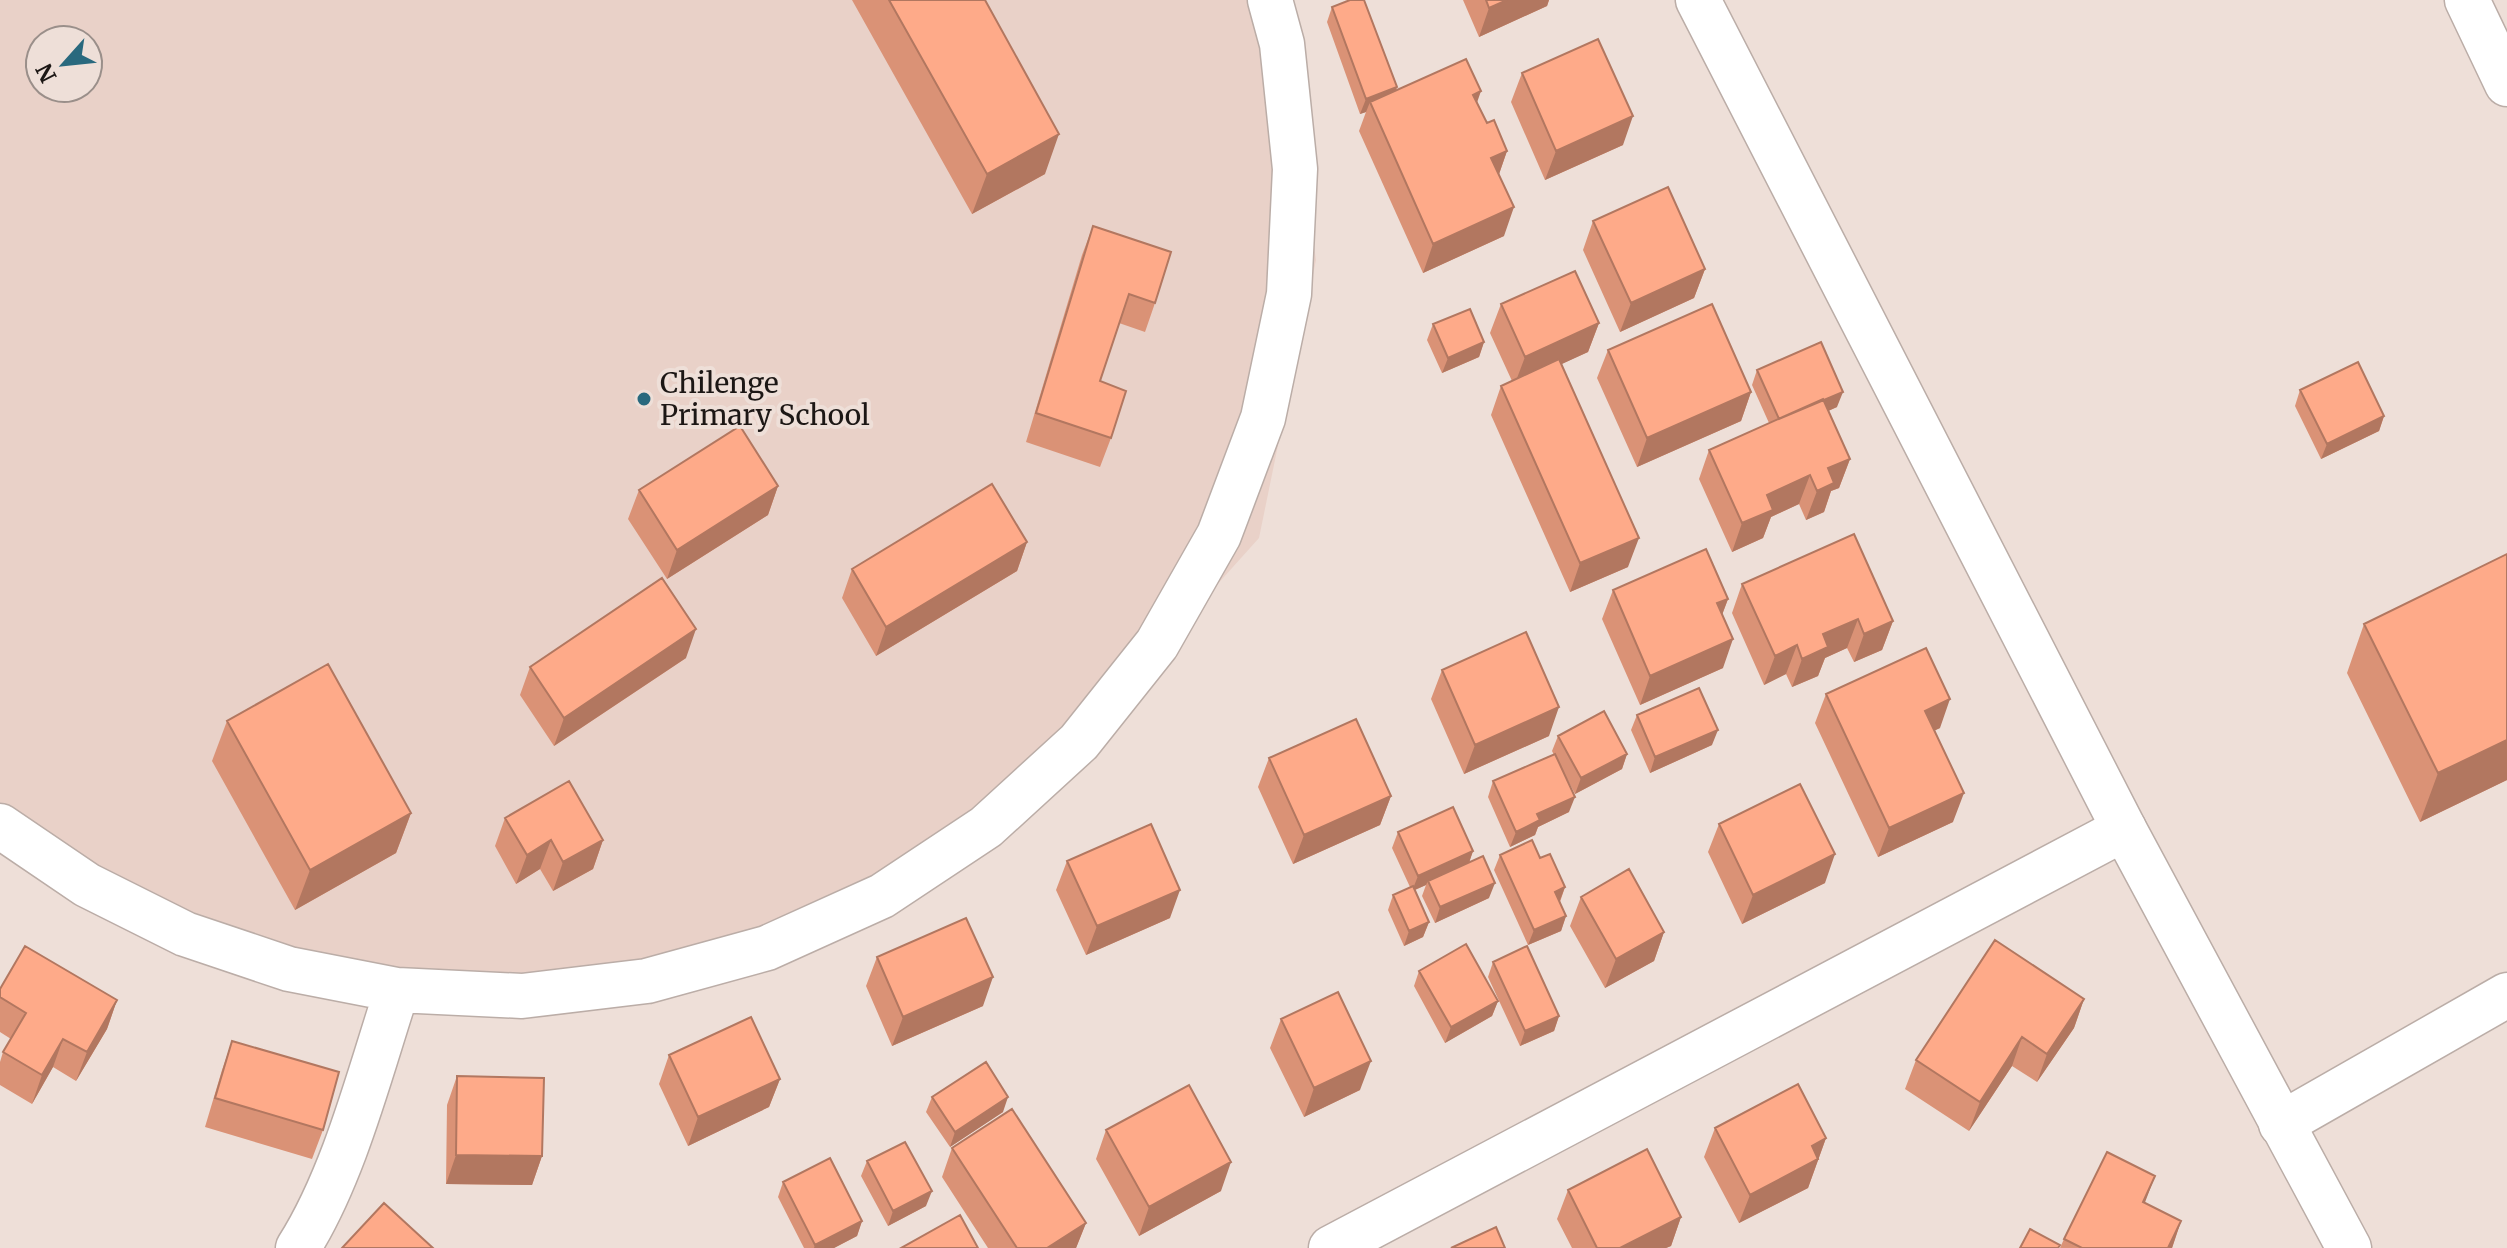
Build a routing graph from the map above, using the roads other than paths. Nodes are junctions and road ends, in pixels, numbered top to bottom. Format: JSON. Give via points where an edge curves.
{"nodes":[{"id":1,"x":1270,"y":0,"type":"edge"},
{"id":2,"x":1698,"y":0,"type":"edge"},
{"id":3,"x":2467,"y":0,"type":"edge"},
{"id":4,"x":2507,"y":84,"type":"edge"},
{"id":5,"x":0,"y":826,"type":"edge"},
{"id":6,"x":2124,"y":829,"type":"junction"},
{"id":7,"x":397,"y":990,"type":"junction"},
{"id":8,"x":2507,"y":995,"type":"edge"},
{"id":9,"x":2281,"y":1124,"type":"junction"},
{"id":10,"x":298,"y":1248,"type":"edge"},
{"id":11,"x":1331,"y":1248,"type":"edge"},
{"id":12,"x":2349,"y":1248,"type":"edge"}],
"edges":[{"from":1,"to":7,"type":"street","via":[[1282,44],[1295,169],[1289,294],[1263,418],[1219,535],[1157,644],[1079,742],[986,827],[882,896],[767,948],[647,981],[522,996]]},
{"from":2,"to":6,"type":"street"},
{"from":3,"to":4,"type":"street"},
{"from":5,"to":7,"type":"street","via":[[87,885],[185,934],[289,969]]},
{"from":6,"to":9,"type":"street"},
{"from":6,"to":11,"type":"street"},
{"from":7,"to":10,"type":"street","via":[[345,1149]]},
{"from":8,"to":9,"type":"street"},
{"from":9,"to":12,"type":"street"}]}
